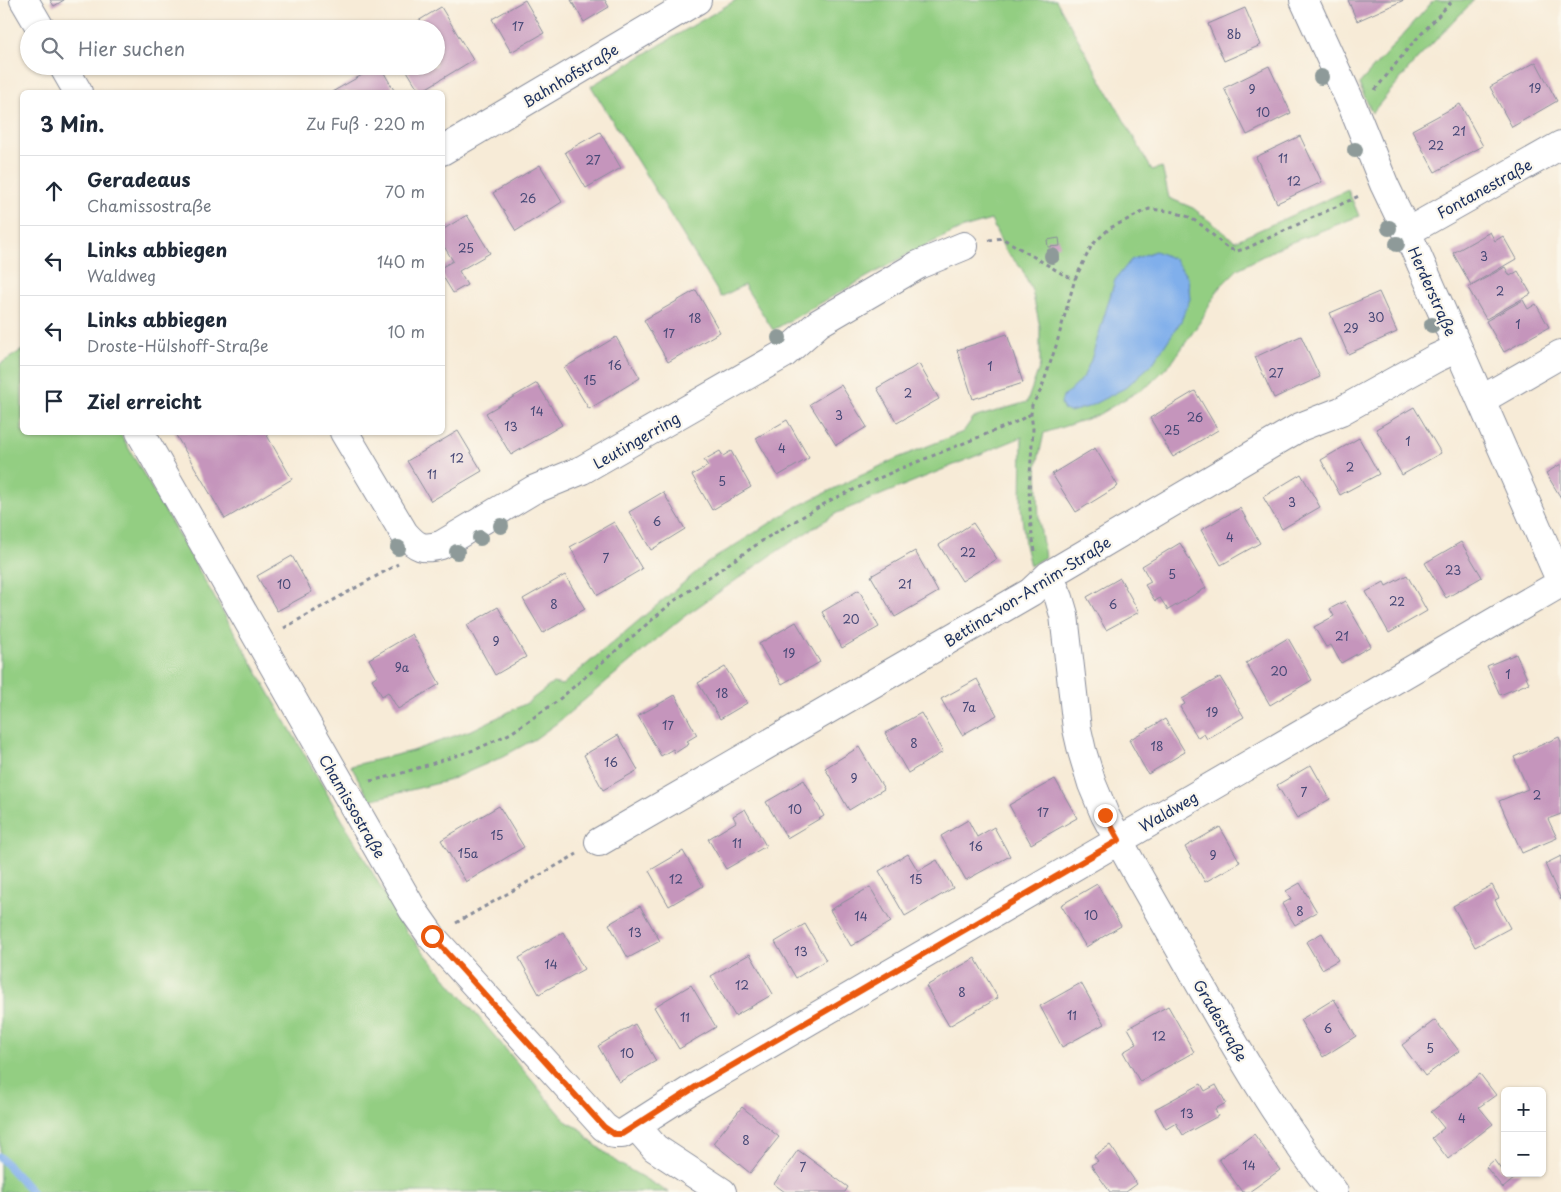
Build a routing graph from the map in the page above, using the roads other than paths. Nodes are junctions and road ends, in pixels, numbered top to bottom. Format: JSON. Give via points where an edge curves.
{"nodes":[{"id":1,"x":24,"y":0,"type":"edge"},
{"id":2,"x":697,"y":0,"type":"edge"},
{"id":3,"x":1304,"y":0,"type":"edge"},
{"id":4,"x":36,"y":20,"type":"edge"},
{"id":5,"x":68,"y":75,"type":"edge"},
{"id":6,"x":77,"y":90,"type":"edge"},
{"id":7,"x":1561,"y":145,"type":"edge"},
{"id":8,"x":445,"y":149,"type":"edge"},
{"id":9,"x":1407,"y":232,"type":"junction"},
{"id":10,"x":964,"y":246,"type":"road end"},
{"id":11,"x":1458,"y":348,"type":"junction"},
{"id":12,"x":1561,"y":354,"type":"edge"},
{"id":13,"x":1481,"y":400,"type":"junction"},
{"id":14,"x":142,"y":435,"type":"edge"},
{"id":15,"x":346,"y":435,"type":"edge"},
{"id":16,"x":1049,"y":575,"type":"junction"},
{"id":17,"x":1561,"y":582,"type":"edge"},
{"id":18,"x":1119,"y":840,"type":"junction"},
{"id":19,"x":599,"y":842,"type":"road end"},
{"id":20,"x":629,"y":1130,"type":"junction"},
{"id":21,"x":722,"y":1192,"type":"edge"},
{"id":22,"x":1334,"y":1192,"type":"edge"}],
"edges":[{"from":1,"to":4,"type":"street"},
{"from":2,"to":8,"type":"street","name":"Bahnhofstraße"},
{"from":3,"to":9,"type":"street","name":"Herderstraße"},
{"from":5,"to":6,"type":"street"},
{"from":7,"to":9,"type":"street","name":"Fontanestraße"},
{"from":9,"to":11,"type":"street","name":"Herderstraße"},
{"from":10,"to":15,"type":"street","name":"Leutingerring","via":[[918,265],[819,323],[784,354],[582,470],[532,490],[441,545],[419,547],[404,534]]},
{"from":11,"to":13,"type":"street","name":"Herderstraße"},
{"from":11,"to":16,"type":"street","name":"Bettina-von-Arnim-Straße","via":[[1342,411],[1300,427]]},
{"from":12,"to":13,"type":"street"},
{"from":13,"to":17,"type":"street","name":"Herderstraße"},
{"from":14,"to":20,"type":"street","name":"Chamissostraße","via":[[413,910],[432,936],[604,1127],[614,1134]]},
{"from":16,"to":18,"type":"street","name":"Gradestraße","via":[[1064,615],[1082,751],[1092,784]]},
{"from":16,"to":19,"type":"street","name":"Bettina-von-Arnim-Straße","via":[[1031,592]]},
{"from":17,"to":18,"type":"street","name":"Waldweg"},
{"from":18,"to":20,"type":"street","name":"Waldweg","via":[[705,1081]]},
{"from":18,"to":22,"type":"street","name":"Gradestraße","via":[[1231,1041]]},
{"from":20,"to":21,"type":"street"}]}
